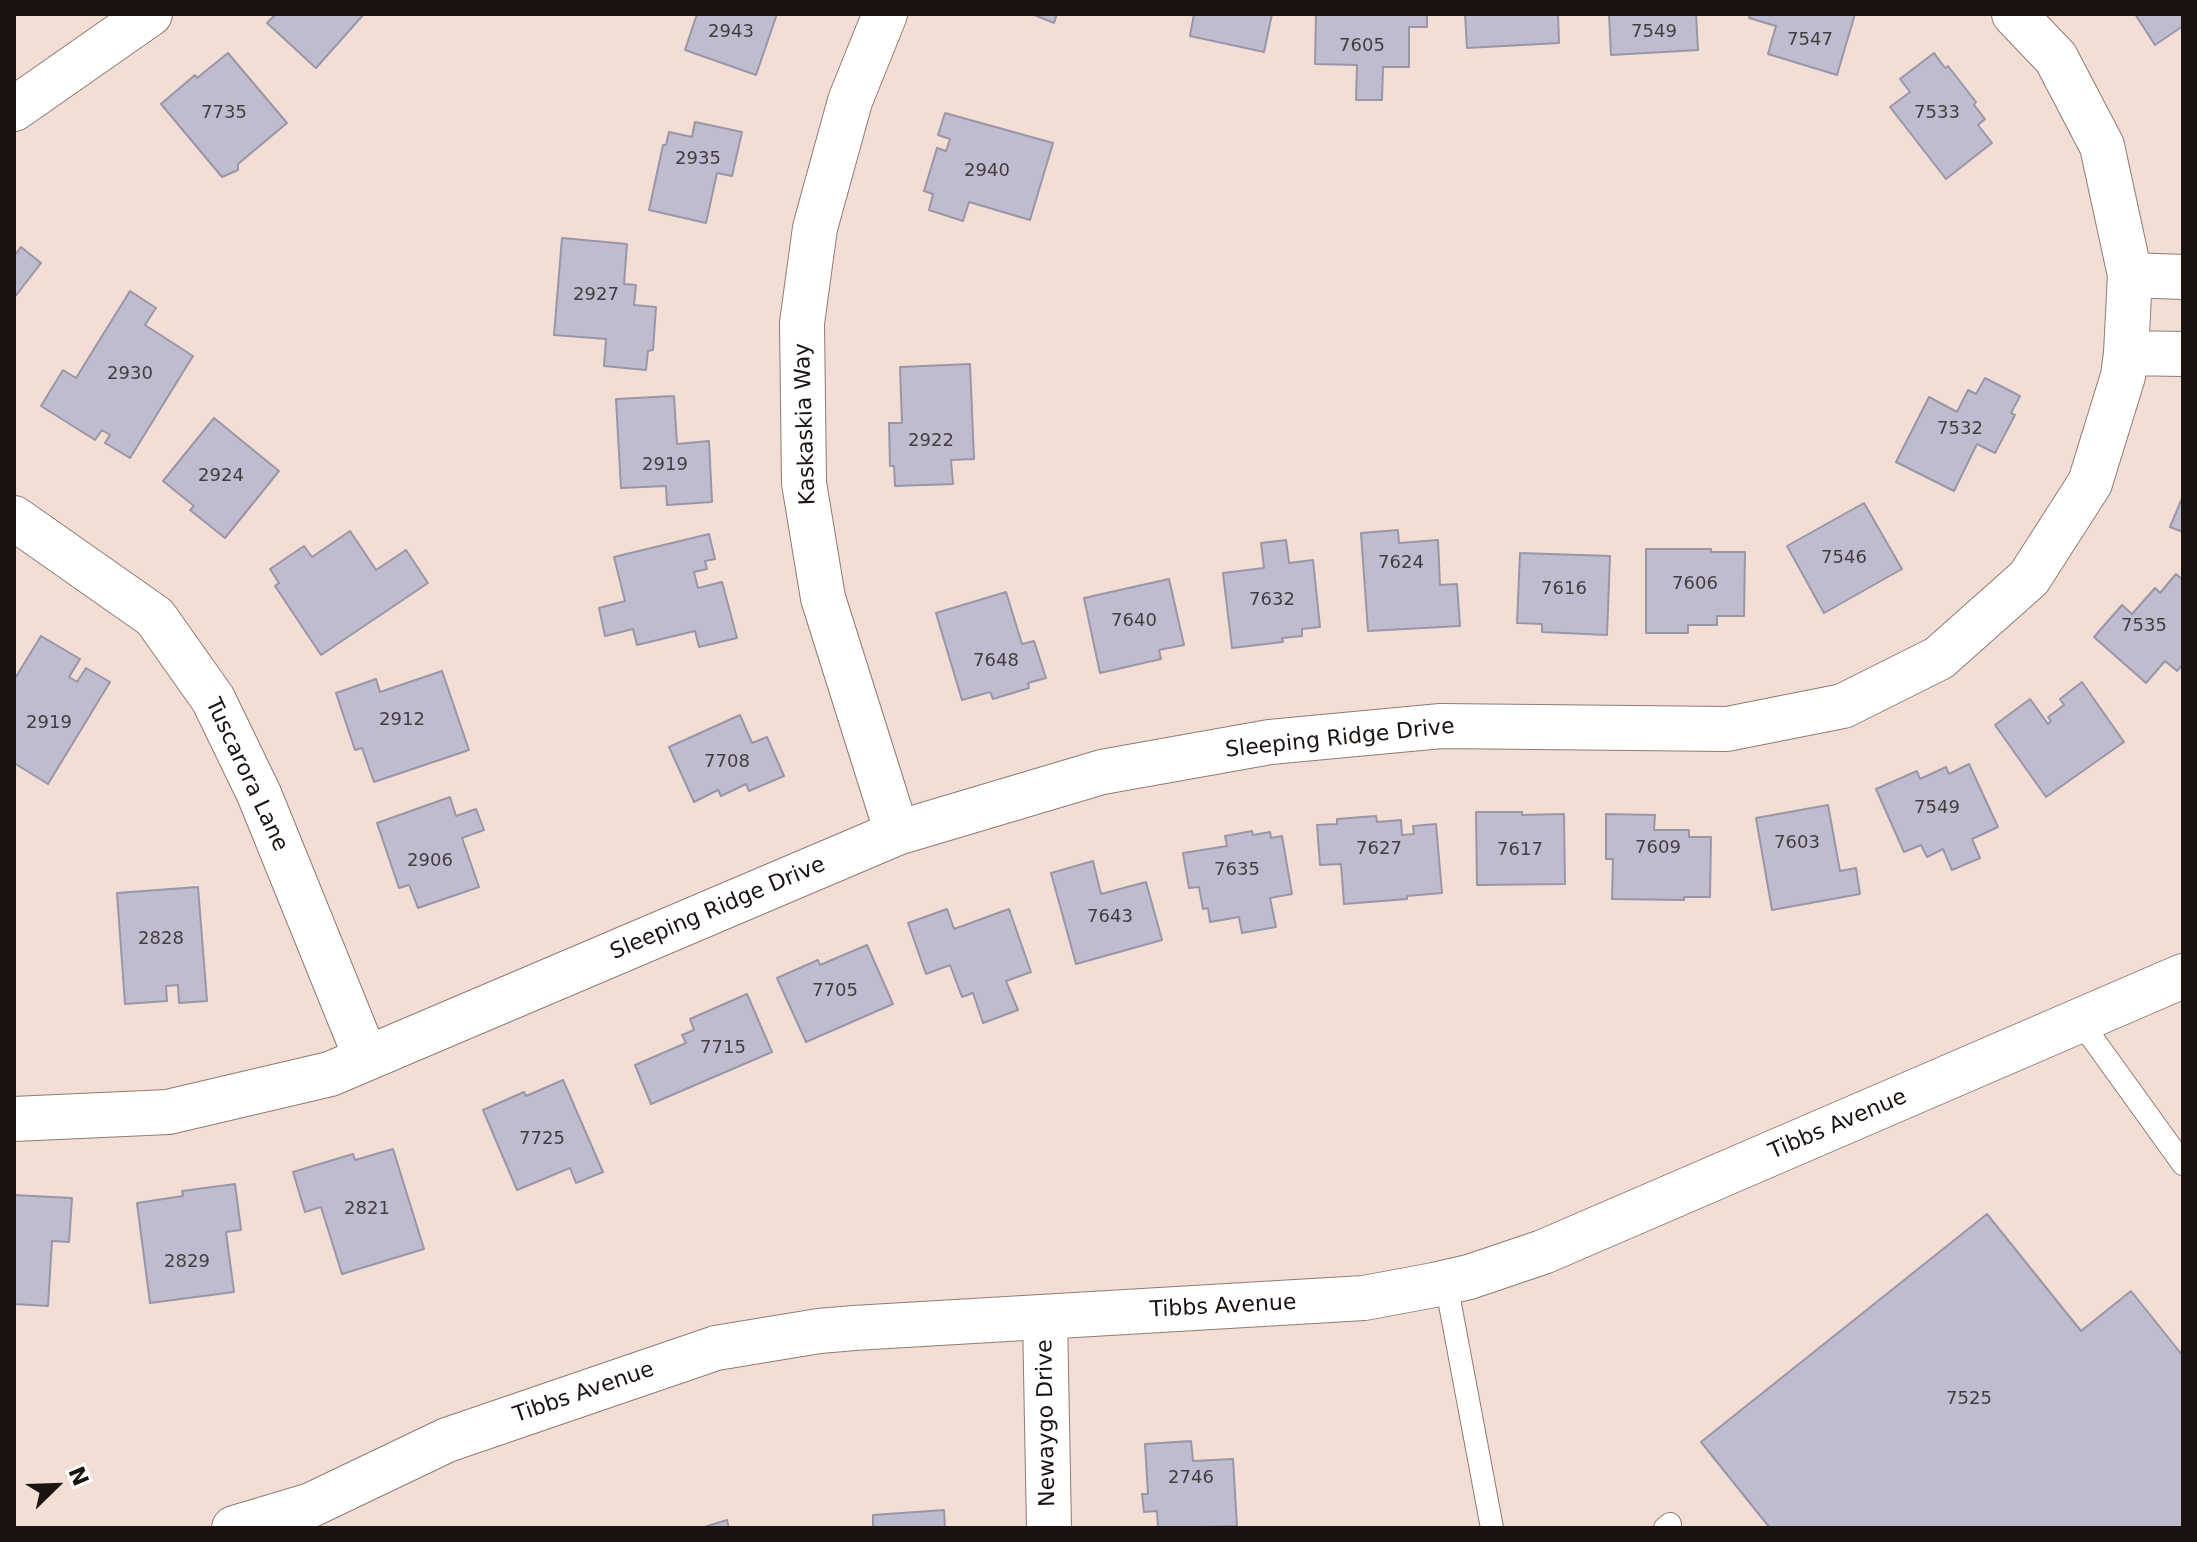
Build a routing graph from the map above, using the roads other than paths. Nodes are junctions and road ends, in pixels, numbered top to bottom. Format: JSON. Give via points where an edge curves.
{"nodes":[{"id":1,"x":150,"y":14,"type":"edge"},
{"id":2,"x":885,"y":14,"type":"edge"},
{"id":3,"x":2014,"y":14,"type":"edge"},
{"id":4,"x":14,"y":109,"type":"edge"},
{"id":5,"x":2130,"y":275,"type":"junction"},
{"id":6,"x":2183,"y":277,"type":"edge"},
{"id":7,"x":2126,"y":353,"type":"junction"},
{"id":8,"x":2183,"y":354,"type":"edge"},
{"id":9,"x":14,"y":518,"type":"edge"},
{"id":10,"x":897,"y":833,"type":"junction"},
{"id":11,"x":2183,"y":976,"type":"edge"},
{"id":12,"x":2080,"y":1021,"type":"junction"},
{"id":13,"x":366,"y":1058,"type":"junction"},
{"id":14,"x":14,"y":1119,"type":"edge"},
{"id":15,"x":2183,"y":1164,"type":"edge"},
{"id":16,"x":1446,"y":1283,"type":"junction"},
{"id":17,"x":1045,"y":1317,"type":"junction"},
{"id":18,"x":234,"y":1528,"type":"edge"},
{"id":19,"x":1049,"y":1528,"type":"edge"},
{"id":20,"x":1492,"y":1528,"type":"edge"}],
"edges":[{"from":1,"to":4,"type":"street"},
{"from":2,"to":10,"type":"street","name":"Kaskaskia Way","via":[[850,101],[815,228],[802,323],[804,483],[823,598]]},
{"from":3,"to":5,"type":"street","name":"Sleeping Ridge Drive","via":[[2056,58],[2102,146]]},
{"from":5,"to":6,"type":"street"},
{"from":5,"to":7,"type":"street","name":"Sleeping Ridge Drive"},
{"from":7,"to":8,"type":"street"},
{"from":7,"to":10,"type":"street","name":"Sleeping Ridge Drive","via":[[2090,483],[2029,578],[1939,658],[1843,706],[1727,729],[1441,726],[1270,742],[1102,772]]},
{"from":9,"to":13,"type":"street","name":"Tuscarora Lane","via":[[155,617],[213,699],[259,794]]},
{"from":10,"to":13,"type":"street","name":"Sleeping Ridge Drive"},
{"from":11,"to":12,"type":"street","name":"Tibbs Avenue"},
{"from":12,"to":15,"type":"lane"},
{"from":12,"to":16,"type":"street","name":"Tibbs Avenue","via":[[1543,1252]]},
{"from":13,"to":14,"type":"street","name":"Sleeping Ridge Drive","via":[[330,1074],[168,1112]]},
{"from":16,"to":17,"type":"street","name":"Tibbs Avenue","via":[[1343,1300]]},
{"from":16,"to":20,"type":"lane"},
{"from":17,"to":18,"type":"street","name":"Tibbs Avenue","via":[[819,1331],[716,1348],[447,1440],[311,1505]]},
{"from":17,"to":19,"type":"street","name":"Newaygo Drive"}]}
